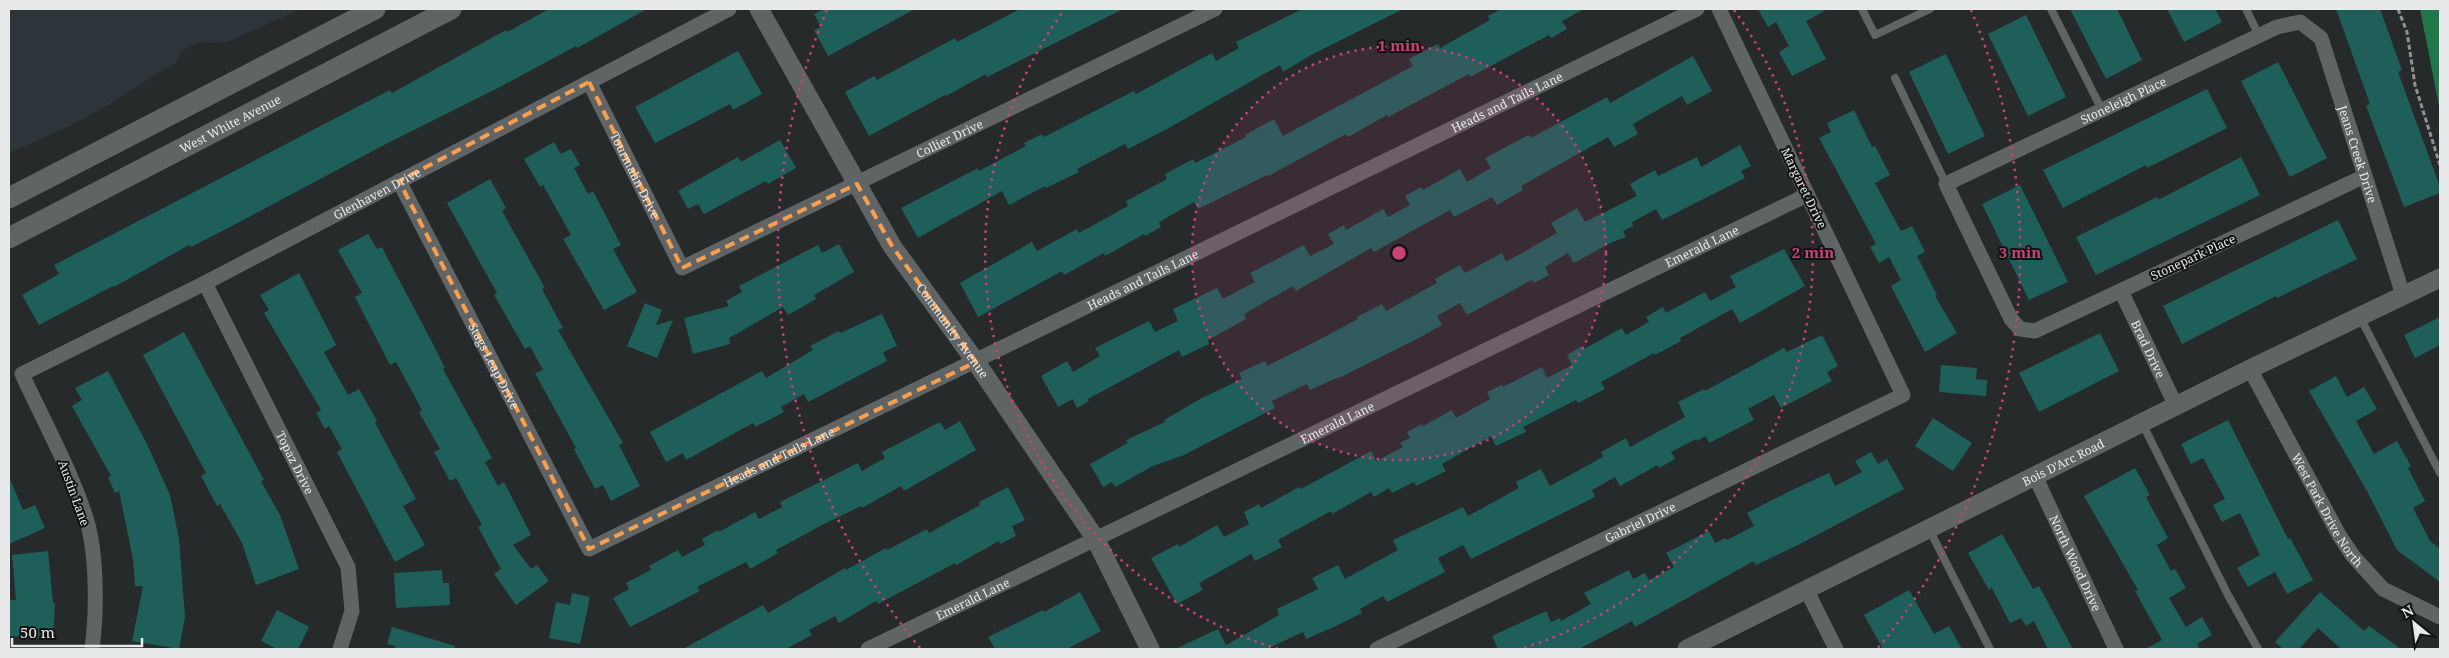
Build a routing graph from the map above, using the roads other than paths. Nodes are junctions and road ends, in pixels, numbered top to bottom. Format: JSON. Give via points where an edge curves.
{"nodes":[{"id":1,"x":375,"y":9,"type":"edge"},
{"id":2,"x":451,"y":9,"type":"edge"},
{"id":3,"x":729,"y":9,"type":"edge"},
{"id":4,"x":759,"y":9,"type":"edge"},
{"id":5,"x":1215,"y":9,"type":"edge"},
{"id":6,"x":1697,"y":9,"type":"edge"},
{"id":7,"x":1719,"y":9,"type":"edge"},
{"id":8,"x":1862,"y":9,"type":"edge"},
{"id":9,"x":1930,"y":9,"type":"edge"},
{"id":10,"x":2051,"y":9,"type":"edge"},
{"id":11,"x":2246,"y":9,"type":"edge"},
{"id":12,"x":2300,"y":22,"type":"joint"},
{"id":13,"x":2259,"y":36,"type":"junction"},
{"id":14,"x":1895,"y":78,"type":"dead end"},
{"id":15,"x":589,"y":82,"type":"junction"},
{"id":16,"x":2102,"y":110,"type":"junction"},
{"id":17,"x":2365,"y":176,"type":"junction"},
{"id":18,"x":399,"y":181,"type":"junction"},
{"id":19,"x":857,"y":184,"type":"junction"},
{"id":20,"x":1946,"y":184,"type":"junction"},
{"id":21,"x":1807,"y":195,"type":"junction"},
{"id":22,"x":9,"y":198,"type":"edge"},
{"id":23,"x":9,"y":238,"type":"edge"},
{"id":24,"x":682,"y":268,"type":"joint"},
{"id":25,"x":2440,"y":278,"type":"edge"},
{"id":26,"x":205,"y":283,"type":"junction"},
{"id":27,"x":2121,"y":291,"type":"junction"},
{"id":28,"x":2403,"y":295,"type":"junction"},
{"id":29,"x":2360,"y":317,"type":"junction"},
{"id":30,"x":976,"y":362,"type":"junction"},
{"id":31,"x":2250,"y":369,"type":"junction"},
{"id":32,"x":22,"y":374,"type":"joint"},
{"id":33,"x":1903,"y":395,"type":"joint"},
{"id":34,"x":2176,"y":406,"type":"junction"},
{"id":35,"x":2142,"y":423,"type":"junction"},
{"id":36,"x":2440,"y":473,"type":"edge"},
{"id":37,"x":2035,"y":476,"type":"junction"},
{"id":38,"x":1929,"y":529,"type":"junction"},
{"id":39,"x":1096,"y":538,"type":"junction"},
{"id":40,"x":589,"y":549,"type":"joint"},
{"id":41,"x":1807,"y":591,"type":"junction"},
{"id":42,"x":2440,"y":616,"type":"edge"},
{"id":43,"x":92,"y":649,"type":"edge"},
{"id":44,"x":340,"y":649,"type":"edge"},
{"id":45,"x":868,"y":649,"type":"edge"},
{"id":46,"x":1150,"y":649,"type":"edge"},
{"id":47,"x":1377,"y":649,"type":"edge"},
{"id":48,"x":1690,"y":649,"type":"edge"},
{"id":49,"x":1836,"y":649,"type":"edge"},
{"id":50,"x":1990,"y":649,"type":"edge"},
{"id":51,"x":2116,"y":649,"type":"edge"},
{"id":52,"x":2258,"y":649,"type":"edge"}],
"edges":[{"from":1,"to":22,"type":"main road"},
{"from":2,"to":23,"type":"main road","name":"West White Avenue"},
{"from":3,"to":15,"type":"street","name":"Glenhaven Drive"},
{"from":4,"to":19,"type":"street","name":"Community Avenue"},
{"from":5,"to":19,"type":"street","name":"Collier Drive"},
{"from":6,"to":30,"type":"street","name":"Heads and Tails Lane"},
{"from":7,"to":21,"type":"street","name":"Margaret Drive"},
{"from":8,"to":9,"type":"lane","via":[[1874,35]]},
{"from":10,"to":16,"type":"lane"},
{"from":11,"to":13,"type":"lane"},
{"from":12,"to":13,"type":"street","name":"Stoneleigh Place"},
{"from":12,"to":17,"type":"street","name":"Jeans Creek Drive","via":[[2321,38]]},
{"from":13,"to":16,"type":"street","name":"Stoneleigh Place"},
{"from":14,"to":20,"type":"lane"},
{"from":15,"to":18,"type":"street","name":"Glenhaven Drive"},
{"from":15,"to":24,"type":"street","name":"Tourmalin Drive"},
{"from":16,"to":20,"type":"street","name":"Stoneleigh Place"},
{"from":17,"to":27,"type":"street","name":"Stonepark Place"},
{"from":17,"to":28,"type":"street","name":"Jeans Creek Drive"},
{"from":18,"to":26,"type":"street","name":"Glenhaven Drive"},
{"from":18,"to":40,"type":"street","name":"Stags Leap Drive"},
{"from":19,"to":24,"type":"street","name":"Collier Drive"},
{"from":19,"to":30,"type":"street","name":"Community Avenue","via":[[892,246]]},
{"from":20,"to":27,"type":"street","name":"Stonepark Place","via":[[2011,319],[2020,329],[2035,331]]},
{"from":21,"to":33,"type":"street","name":"Margaret Drive"},
{"from":21,"to":39,"type":"street","name":"Emerald Lane"},
{"from":25,"to":28,"type":"street","name":"Bois D'Arc Road"},
{"from":26,"to":32,"type":"street","name":"Glenhaven Drive"},
{"from":26,"to":44,"type":"street","name":"Topaz Drive","via":[[348,567],[352,611]]},
{"from":27,"to":34,"type":"street","name":"Brad Drive"},
{"from":28,"to":29,"type":"street","name":"Bois D'Arc Road"},
{"from":29,"to":31,"type":"street","name":"Bois D'Arc Road"},
{"from":29,"to":36,"type":"lane"},
{"from":30,"to":39,"type":"street","name":"Community Avenue"},
{"from":30,"to":40,"type":"street","name":"Heads and Tails Lane"},
{"from":31,"to":34,"type":"street","name":"Bois D'Arc Road"},
{"from":31,"to":42,"type":"street","name":"West Park Drive North","via":[[2353,556],[2383,588]]},
{"from":32,"to":43,"type":"street","name":"Austin Lane","via":[[87,522],[95,578]]},
{"from":33,"to":47,"type":"street","name":"Gabriel Drive"},
{"from":34,"to":35,"type":"street","name":"Bois D'Arc Road"},
{"from":35,"to":37,"type":"street","name":"Bois D'Arc Road"},
{"from":35,"to":52,"type":"lane"},
{"from":37,"to":38,"type":"street","name":"Bois D'Arc Road"},
{"from":37,"to":51,"type":"street","name":"North Wood Drive"},
{"from":38,"to":41,"type":"street","name":"Bois D'Arc Road"},
{"from":38,"to":50,"type":"lane"},
{"from":39,"to":45,"type":"street","name":"Emerald Lane"},
{"from":39,"to":46,"type":"street","name":"Community Avenue"},
{"from":41,"to":48,"type":"street","name":"Bois D'Arc Road"},
{"from":41,"to":49,"type":"street"}]}
